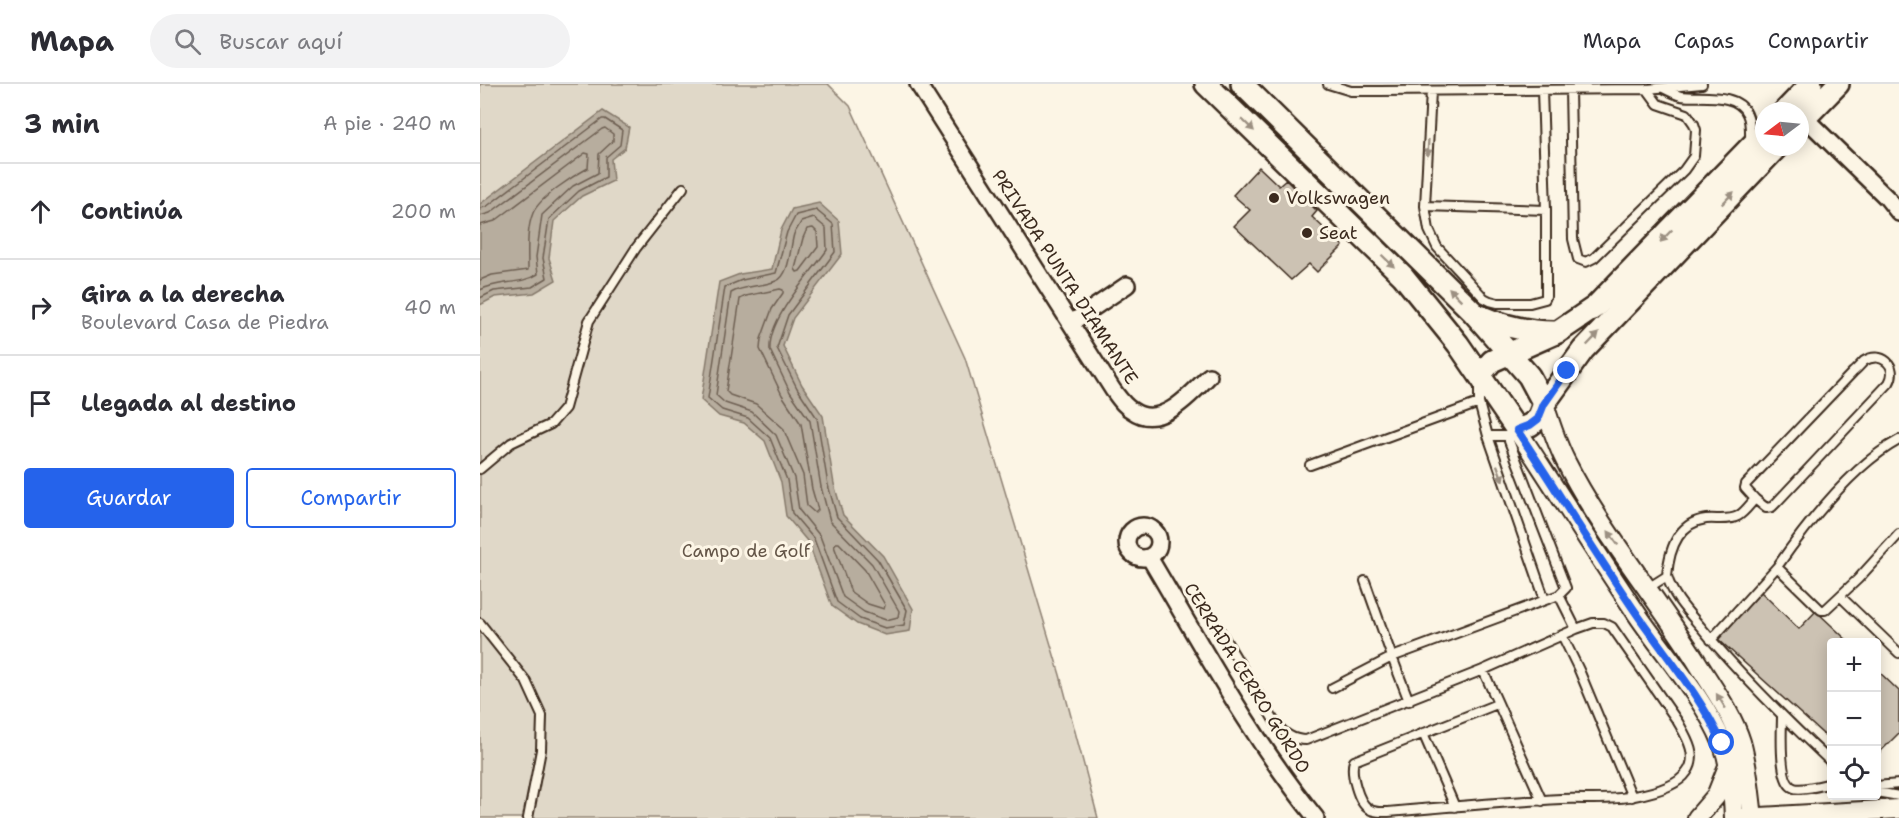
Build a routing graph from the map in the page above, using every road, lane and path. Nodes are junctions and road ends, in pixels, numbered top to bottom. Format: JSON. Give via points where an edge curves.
{"nodes":[{"id":1,"x":918,"y":84,"type":"edge"},
{"id":2,"x":1206,"y":84,"type":"edge"},
{"id":3,"x":1328,"y":84,"type":"edge"},
{"id":4,"x":1371,"y":84,"type":"edge"},
{"id":5,"x":1461,"y":84,"type":"edge"},
{"id":6,"x":1702,"y":84,"type":"edge"},
{"id":7,"x":1811,"y":84,"type":"edge"},
{"id":8,"x":1838,"y":84,"type":"edge"},
{"id":9,"x":1247,"y":86,"type":"edge"},
{"id":10,"x":1559,"y":87,"type":"edge"},
{"id":11,"x":1662,"y":88,"type":"junction"},
{"id":12,"x":1647,"y":89,"type":"junction"},
{"id":13,"x":1542,"y":90,"type":"junction"},
{"id":14,"x":1570,"y":90,"type":"junction"},
{"id":15,"x":1379,"y":91,"type":"junction"},
{"id":16,"x":1431,"y":91,"type":"junction"},
{"id":17,"x":1468,"y":91,"type":"junction"},
{"id":18,"x":1803,"y":102,"type":"edge"},
{"id":19,"x":1809,"y":107,"type":"edge"},
{"id":20,"x":1809,"y":128,"type":"edge"},
{"id":21,"x":1755,"y":136,"type":"edge"},
{"id":22,"x":1755,"y":142,"type":"edge"},
{"id":23,"x":1768,"y":156,"type":"edge"},
{"id":24,"x":683,"y":188,"type":"dead end"},
{"id":25,"x":1425,"y":206,"type":"junction"},
{"id":26,"x":1546,"y":210,"type":"junction"},
{"id":27,"x":1899,"y":213,"type":"edge"},
{"id":28,"x":1127,"y":285,"type":"dead end"},
{"id":29,"x":1479,"y":319,"type":"junction"},
{"id":30,"x":1071,"y":323,"type":"junction"},
{"id":31,"x":1558,"y":332,"type":"junction"},
{"id":32,"x":1458,"y":344,"type":"junction"},
{"id":33,"x":1509,"y":354,"type":"junction"},
{"id":34,"x":1480,"y":375,"type":"junction"},
{"id":35,"x":1209,"y":376,"type":"dead end"},
{"id":36,"x":1479,"y":403,"type":"junction"},
{"id":37,"x":1544,"y":404,"type":"junction"},
{"id":38,"x":1513,"y":433,"type":"junction"},
{"id":39,"x":1488,"y":436,"type":"junction"},
{"id":40,"x":1899,"y":440,"type":"edge"},
{"id":41,"x":1310,"y":465,"type":"dead end"},
{"id":42,"x":480,"y":469,"type":"edge"},
{"id":43,"x":1755,"y":499,"type":"junction"},
{"id":44,"x":1899,"y":534,"type":"edge"},
{"id":45,"x":1149,"y":557,"type":"dead end"},
{"id":46,"x":1777,"y":567,"type":"junction"},
{"id":47,"x":1667,"y":576,"type":"junction"},
{"id":48,"x":1365,"y":581,"type":"dead end"},
{"id":49,"x":1648,"y":588,"type":"junction"},
{"id":50,"x":1559,"y":595,"type":"junction"},
{"id":51,"x":1841,"y":597,"type":"junction"},
{"id":52,"x":1545,"y":600,"type":"junction"},
{"id":53,"x":480,"y":623,"type":"edge"},
{"id":54,"x":1219,"y":629,"type":"dead end"},
{"id":55,"x":1576,"y":629,"type":"junction"},
{"id":56,"x":1562,"y":635,"type":"junction"},
{"id":57,"x":1711,"y":640,"type":"junction"},
{"id":58,"x":1899,"y":653,"type":"edge"},
{"id":59,"x":1392,"y":657,"type":"junction"},
{"id":60,"x":1483,"y":670,"type":"junction"},
{"id":61,"x":1332,"y":688,"type":"dead end"},
{"id":62,"x":1409,"y":701,"type":"junction"},
{"id":63,"x":1497,"y":704,"type":"junction"},
{"id":64,"x":1782,"y":716,"type":"junction"},
{"id":65,"x":1423,"y":733,"type":"junction"},
{"id":66,"x":1827,"y":758,"type":"edge"},
{"id":67,"x":1729,"y":764,"type":"junction"},
{"id":68,"x":1827,"y":784,"type":"edge"},
{"id":69,"x":1899,"y":784,"type":"edge"},
{"id":70,"x":1881,"y":786,"type":"edge"},
{"id":71,"x":1881,"y":793,"type":"edge"},
{"id":72,"x":1899,"y":795,"type":"edge"},
{"id":73,"x":1632,"y":797,"type":"junction"},
{"id":74,"x":1542,"y":801,"type":"junction"},
{"id":75,"x":1455,"y":807,"type":"junction"},
{"id":76,"x":1899,"y":808,"type":"edge"},
{"id":77,"x":528,"y":818,"type":"edge"},
{"id":78,"x":1316,"y":818,"type":"edge"},
{"id":79,"x":1697,"y":818,"type":"edge"},
{"id":80,"x":1734,"y":818,"type":"edge"},
{"id":81,"x":1749,"y":818,"type":"edge"}],
"edges":[{"from":1,"to":30,"type":"street","name":"PRIVADA PUNTA DIAMANTE"},
{"from":2,"to":32,"type":"main road","one_way":true,"via":[[1403,276]]},
{"from":3,"to":15,"type":"lane","via":[[1351,91]]},
{"from":4,"to":15,"type":"lane"},
{"from":5,"to":17,"type":"lane"},
{"from":6,"to":11,"type":"lane"},
{"from":7,"to":18,"type":"main road"},
{"from":8,"to":19,"type":"main road"},
{"from":29,"to":9,"type":"main road","one_way":true},
{"from":10,"to":13,"type":"lane"},
{"from":10,"to":14,"type":"lane"},
{"from":11,"to":12,"type":"lane"},
{"from":11,"to":21,"type":"lane","via":[[1683,96],[1736,102],[1747,113]]},
{"from":12,"to":14,"type":"lane"},
{"from":12,"to":14,"type":"lane","via":[[1658,104],[1691,118],[1696,130],[1694,156],[1586,262],[1578,259],[1573,239]]},
{"from":13,"to":17,"type":"lane"},
{"from":13,"to":26,"type":"lane"},
{"from":15,"to":16,"type":"lane"},
{"from":16,"to":17,"type":"lane"},
{"from":16,"to":25,"type":"lane","one_way":true},
{"from":20,"to":27,"type":"street"},
{"from":22,"to":31,"type":"main road","one_way":true,"via":[[1611,292]]},
{"from":37,"to":23,"type":"main road","one_way":true,"via":[[1582,350]]},
{"from":24,"to":42,"type":"lane","via":[[636,248],[589,321],[565,408],[551,424],[511,443]]},
{"from":25,"to":26,"type":"lane"},
{"from":25,"to":26,"type":"lane","via":[[1437,247],[1484,298],[1498,303],[1545,299]]},
{"from":28,"to":30,"type":"street"},
{"from":29,"to":31,"type":"main road","via":[[1533,332]]},
{"from":29,"to":32,"type":"main road","via":[[1489,340],[1485,348],[1469,352]]},
{"from":29,"to":33,"type":"main road"},
{"from":30,"to":35,"type":"street","name":"PRIVADA PUNTA DIAMANTE","via":[[1113,390],[1124,404],[1144,416],[1165,413]]},
{"from":31,"to":33,"type":"main road"},
{"from":32,"to":34,"type":"main road"},
{"from":33,"to":34,"type":"main road","via":[[1492,361]]},
{"from":33,"to":37,"type":"main road","via":[[1529,376]]},
{"from":34,"to":36,"type":"lane"},
{"from":34,"to":38,"type":"main road"},
{"from":36,"to":39,"type":"lane"},
{"from":36,"to":41,"type":"lane"},
{"from":37,"to":38,"type":"main road","via":[[1535,423]]},
{"from":49,"to":37,"type":"street","one_way":true,"via":[[1564,459]]},
{"from":38,"to":39,"type":"lane"},
{"from":38,"to":50,"type":"lane","via":[[1511,448],[1565,583],[1565,591]]},
{"from":38,"to":67,"type":"street","via":[[1699,702]]},
{"from":39,"to":52,"type":"lane","one_way":true},
{"from":40,"to":46,"type":"lane","via":[[1872,457],[1828,502]]},
{"from":43,"to":43,"type":"lane","via":[[1746,484],[1854,372],[1865,361],[1875,358],[1890,363],[1893,378],[1778,502],[1766,508]]},
{"from":43,"to":47,"type":"lane","via":[[1736,517],[1704,519],[1684,528],[1671,550]]},
{"from":44,"to":51,"type":"lane"},
{"from":45,"to":78,"type":"street","name":"CERRADA CERRO GORDO","via":[[1243,716]]},
{"from":46,"to":51,"type":"lane","via":[[1821,610]]},
{"from":46,"to":57,"type":"lane"},
{"from":47,"to":49,"type":"lane"},
{"from":47,"to":57,"type":"lane","via":[[1676,596]]},
{"from":48,"to":59,"type":"lane"},
{"from":81,"to":49,"type":"street","one_way":true,"via":[[1741,741],[1730,716]]},
{"from":50,"to":52,"type":"lane"},
{"from":50,"to":55,"type":"lane"},
{"from":51,"to":58,"type":"lane"},
{"from":52,"to":59,"type":"lane"},
{"from":53,"to":77,"type":"lane","via":[[526,681],[542,716],[541,750]]},
{"from":54,"to":62,"type":"lane","via":[[1276,724],[1298,740]]},
{"from":55,"to":56,"type":"lane"},
{"from":55,"to":73,"type":"lane","via":[[1593,623],[1612,627],[1678,722],[1692,751],[1686,775],[1662,789]]},
{"from":56,"to":60,"type":"lane"},
{"from":56,"to":73,"type":"lane"},
{"from":57,"to":64,"type":"lane"},
{"from":59,"to":61,"type":"lane"},
{"from":59,"to":62,"type":"lane"},
{"from":60,"to":62,"type":"lane"},
{"from":60,"to":63,"type":"lane"},
{"from":63,"to":65,"type":"lane"},
{"from":63,"to":74,"type":"lane"},
{"from":64,"to":66,"type":"lane"},
{"from":64,"to":68,"type":"lane","via":[[1787,784],[1799,789]]},
{"from":65,"to":75,"type":"lane"},
{"from":65,"to":75,"type":"lane","via":[[1354,761],[1353,776],[1363,804],[1374,812]]},
{"from":67,"to":79,"type":"street","via":[[1716,796]]},
{"from":67,"to":80,"type":"street"},
{"from":69,"to":70,"type":"lane"},
{"from":71,"to":72,"type":"lane"},
{"from":73,"to":74,"type":"lane"},
{"from":74,"to":75,"type":"lane"},
{"from":76,"to":81,"type":"street"}]}
